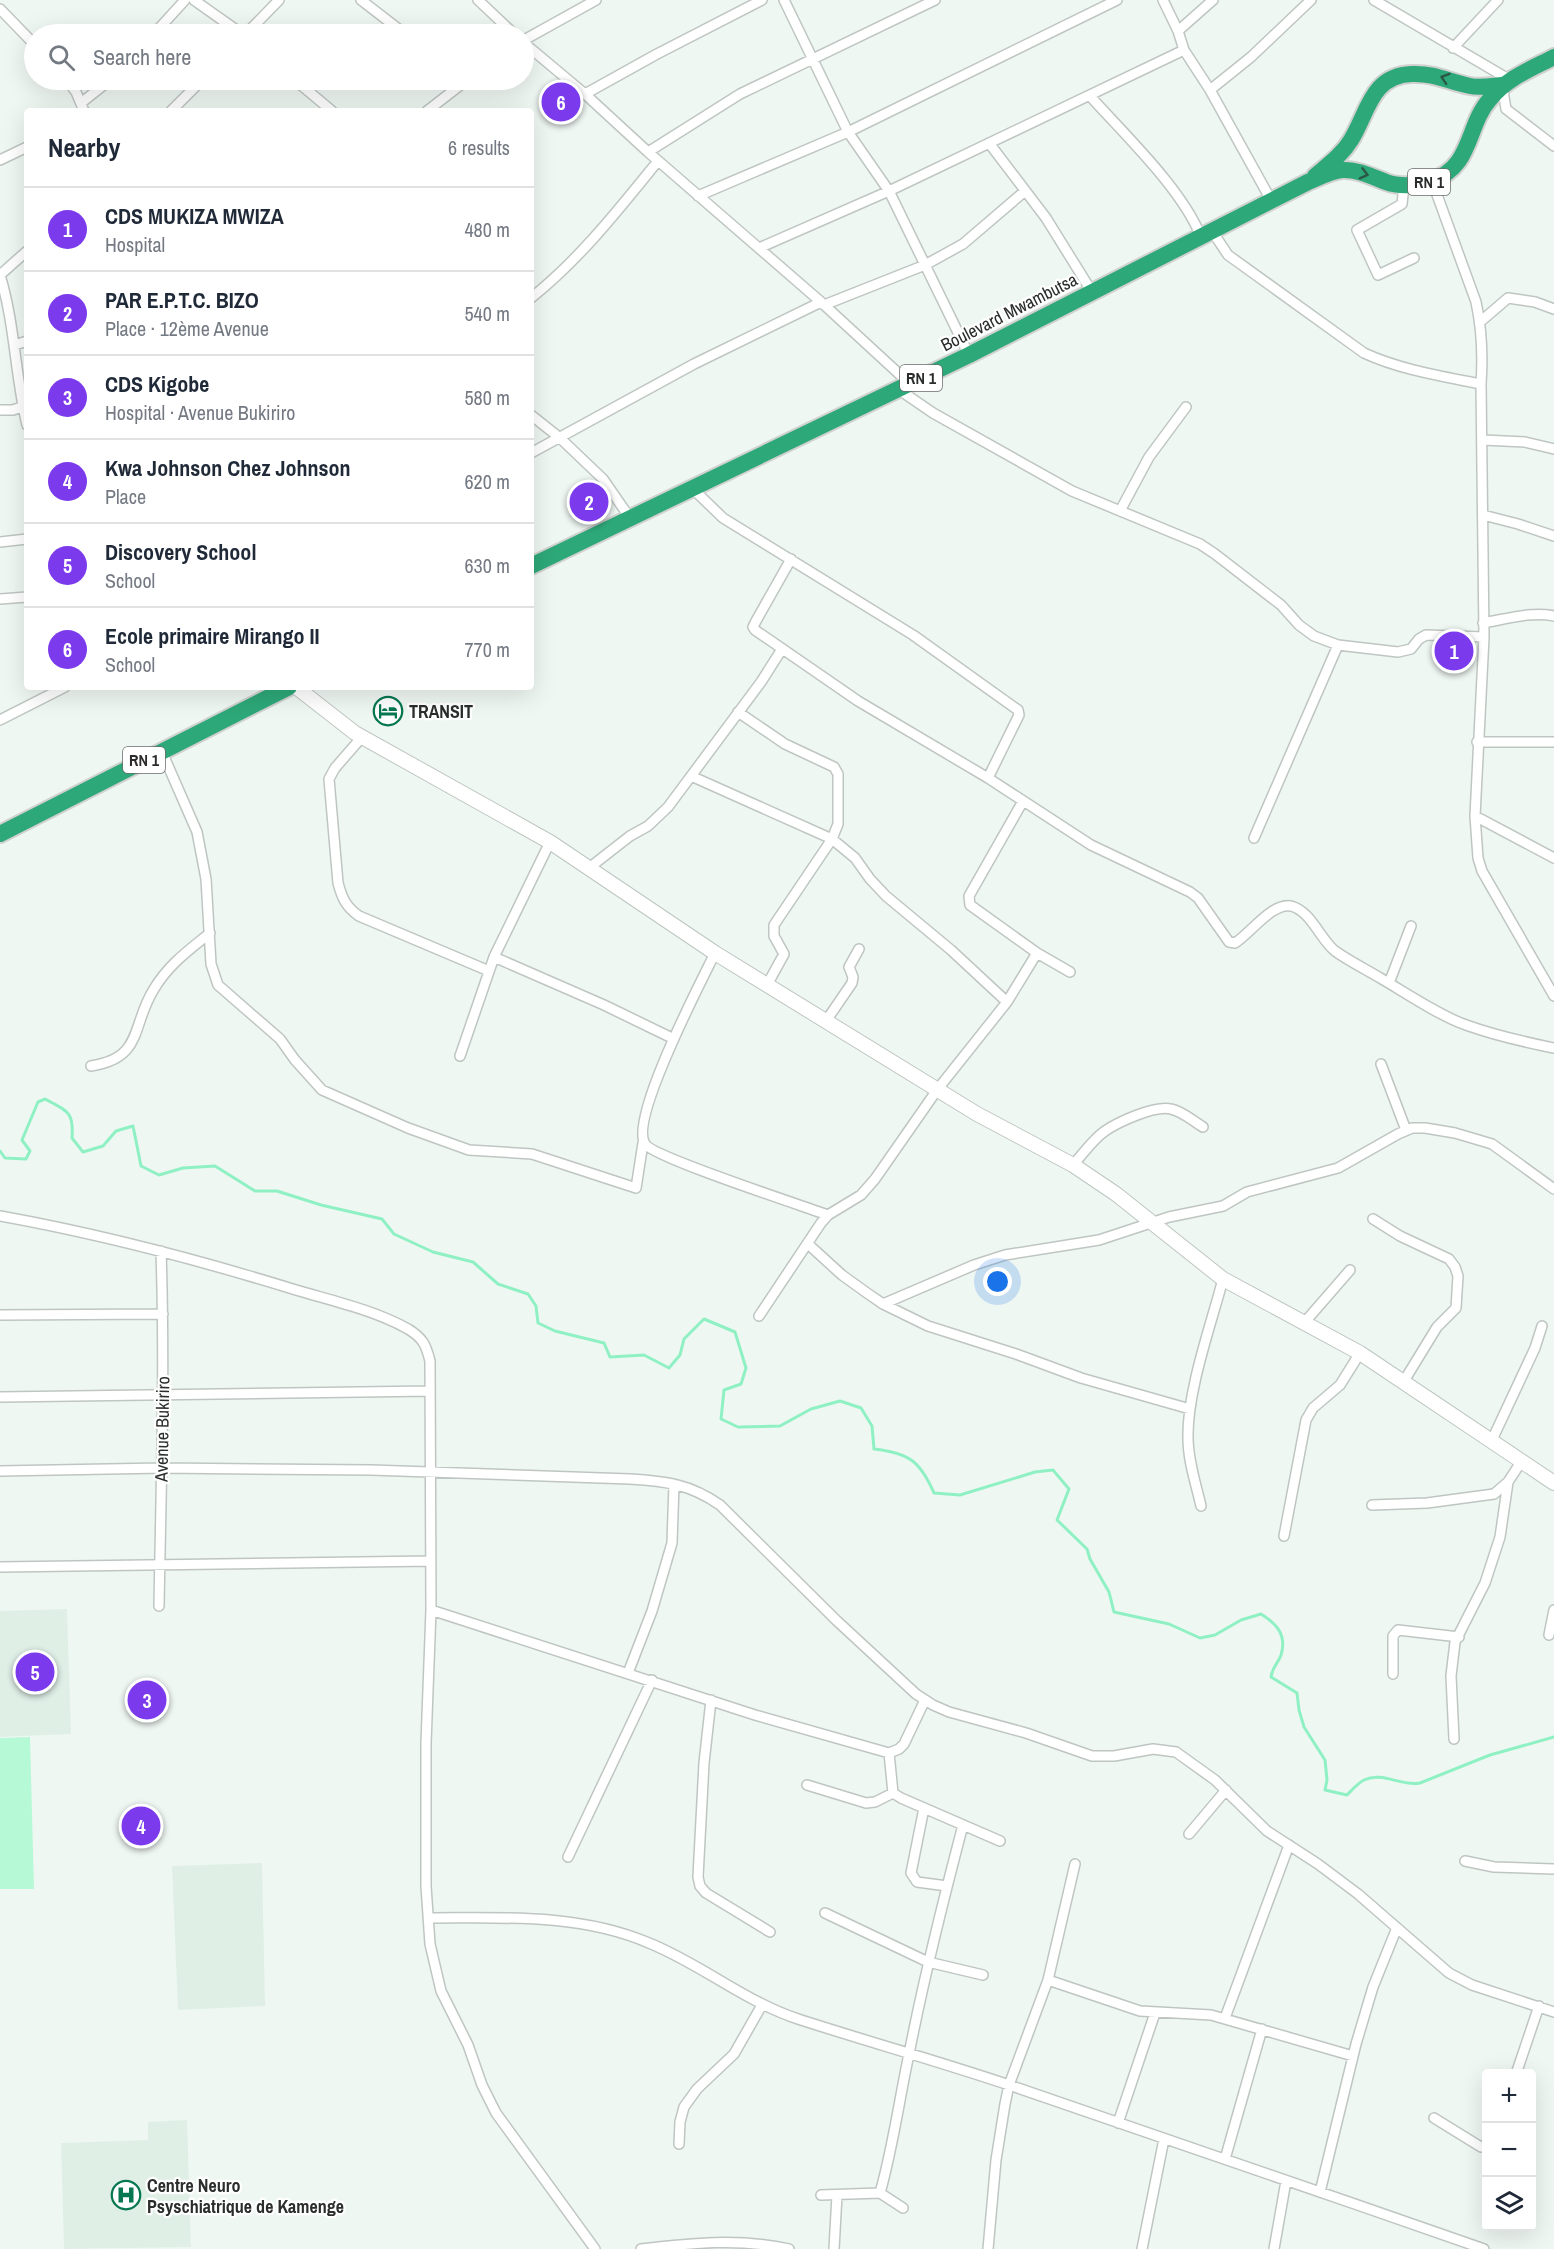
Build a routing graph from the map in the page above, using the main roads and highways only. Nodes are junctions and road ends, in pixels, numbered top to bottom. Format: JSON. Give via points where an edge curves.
{"nodes":[{"id":1,"x":1554,"y":57,"type":"edge"},
{"id":2,"x":1506,"y":82,"type":"junction"},
{"id":3,"x":1308,"y":182,"type":"junction"},
{"id":4,"x":534,"y":565,"type":"edge"},
{"id":5,"x":283,"y":690,"type":"edge"},
{"id":6,"x":4,"y":829,"type":"edge"}],
"edges":[{"from":1,"to":2,"type":"highway","number":"RN 1"},
{"from":2,"to":3,"type":"highway","name":"Boulevard Mwambutsa","number":"RN 1","one_way":true,"via":[[1469,86],[1425,73],[1390,80],[1371,99],[1346,147]]},
{"from":3,"to":2,"type":"highway","name":"Boulevard Mwambutsa","number":"RN 1","one_way":true,"via":[[1342,170],[1404,185],[1432,181],[1459,163],[1480,112]]},
{"from":3,"to":4,"type":"highway","name":"Boulevard Mwambutsa","number":"RN 1","via":[[969,355]]},
{"from":5,"to":6,"type":"highway","number":"RN 1"}]}
